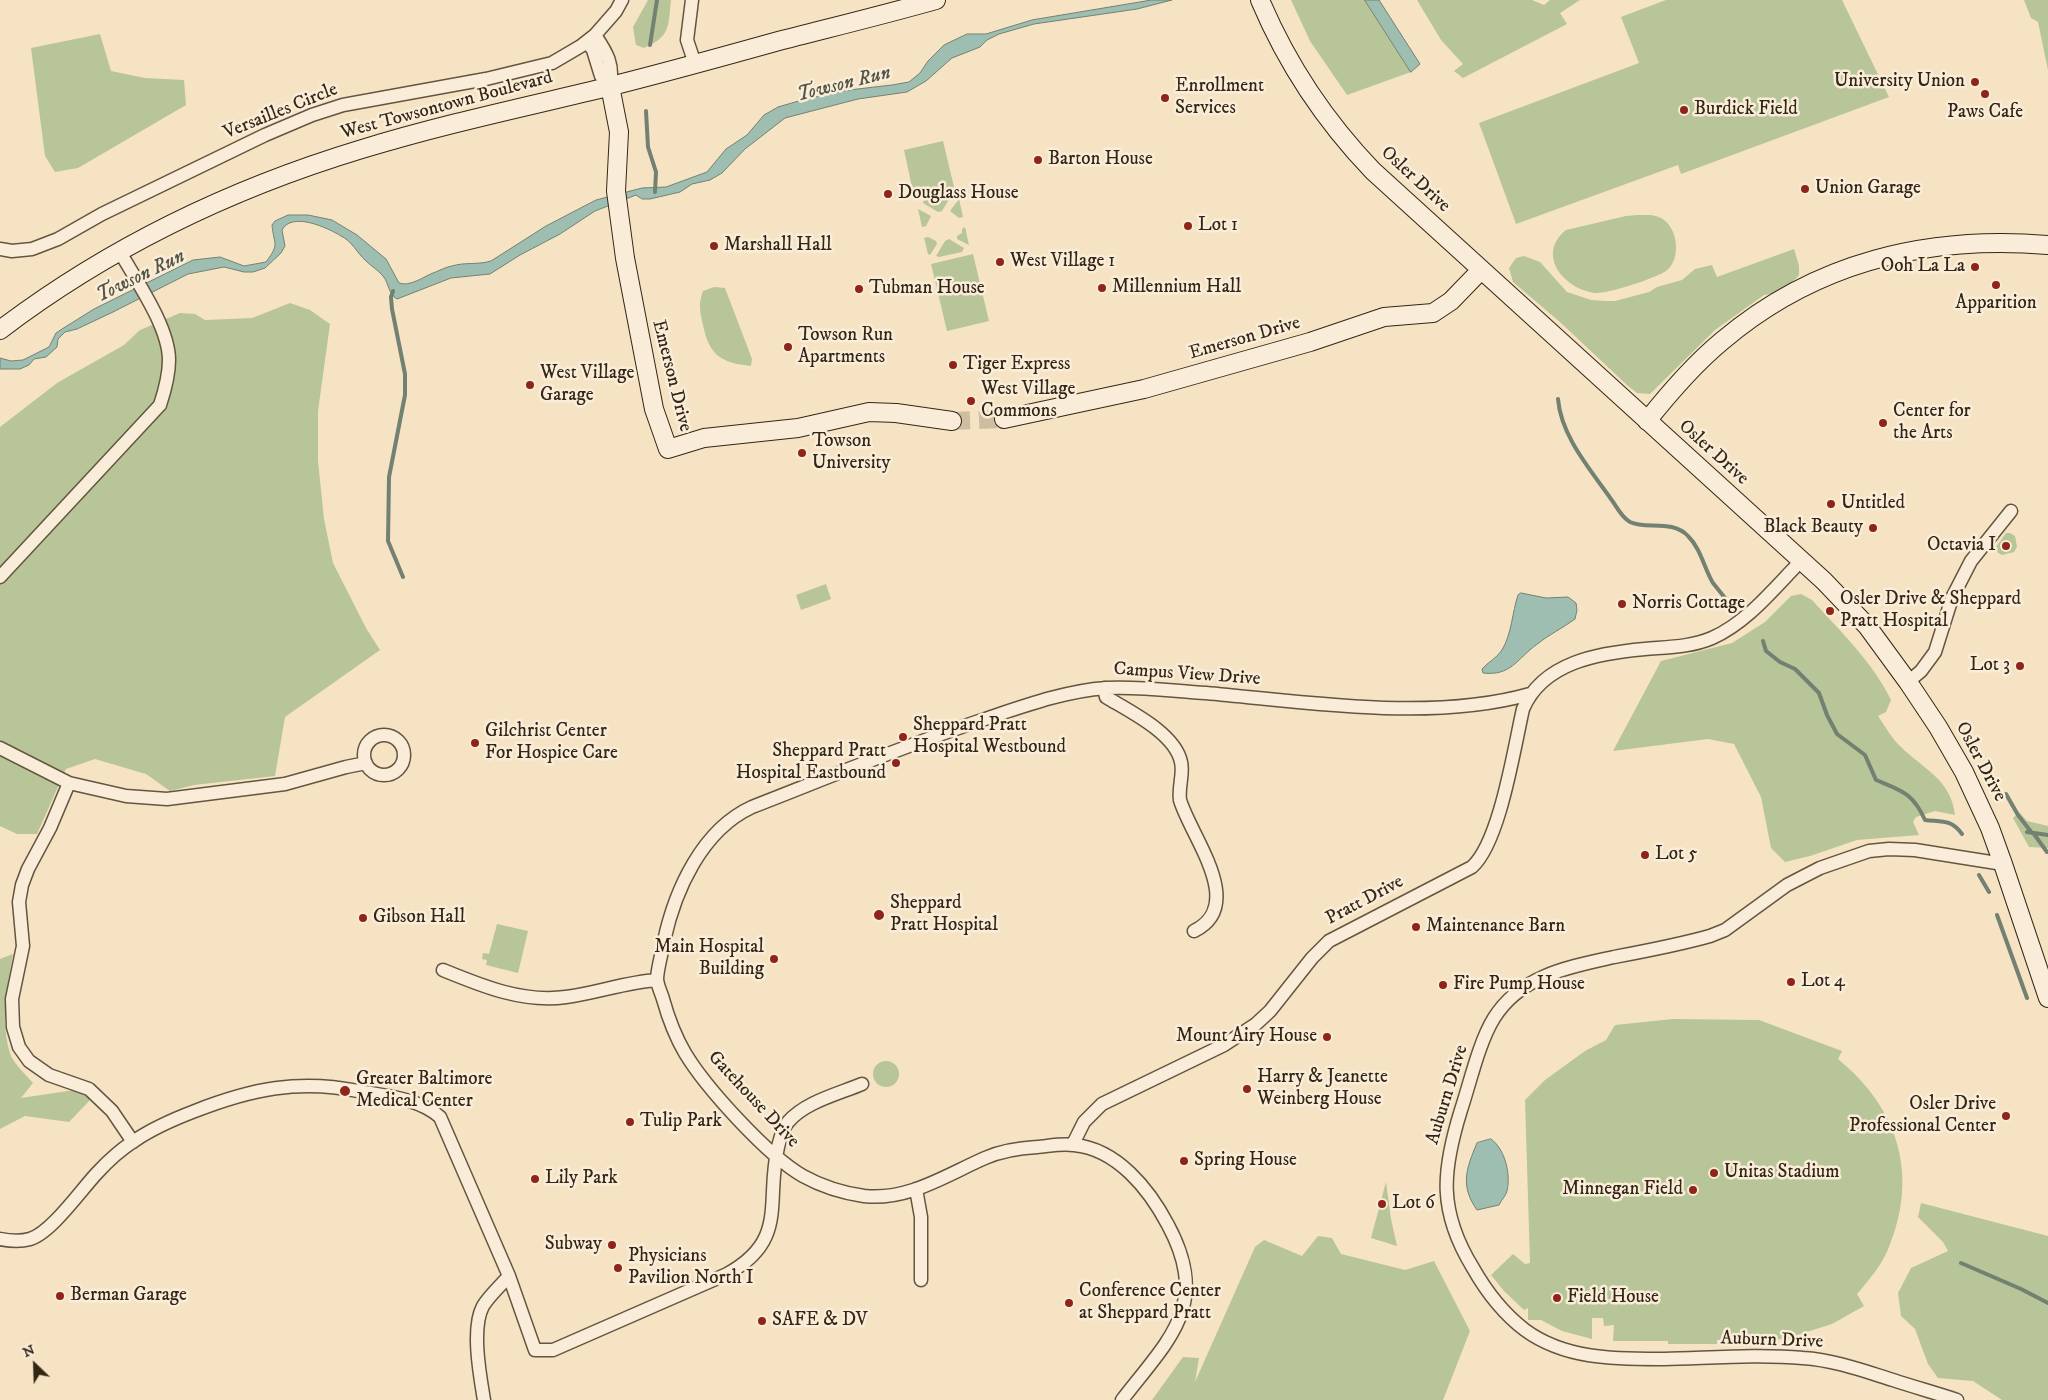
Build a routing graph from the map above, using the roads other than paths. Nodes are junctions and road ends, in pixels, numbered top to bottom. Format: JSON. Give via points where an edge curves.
{"nodes":[{"id":1,"x":622,"y":0,"type":"edge"},
{"id":2,"x":692,"y":0,"type":"edge"},
{"id":3,"x":1260,"y":0,"type":"edge"},
{"id":4,"x":926,"y":1,"type":"edge"},
{"id":5,"x":591,"y":38,"type":"junction"},
{"id":6,"x":695,"y":64,"type":"junction"},
{"id":7,"x":610,"y":86,"type":"junction"},
{"id":8,"x":2048,"y":245,"type":"edge"},
{"id":9,"x":0,"y":249,"type":"edge"},
{"id":10,"x":120,"y":252,"type":"junction"},
{"id":11,"x":1481,"y":270,"type":"junction"},
{"id":12,"x":0,"y":330,"type":"edge"},
{"id":13,"x":1004,"y":419,"type":"tunnel mouth"},
{"id":14,"x":952,"y":421,"type":"tunnel mouth"},
{"id":15,"x":1647,"y":421,"type":"junction"},
{"id":16,"x":2011,"y":511,"type":"dead end"},
{"id":17,"x":1801,"y":561,"type":"junction"},
{"id":18,"x":0,"y":577,"type":"edge"},
{"id":19,"x":1908,"y":682,"type":"junction"},
{"id":20,"x":1104,"y":688,"type":"junction"},
{"id":21,"x":1530,"y":694,"type":"junction"},
{"id":22,"x":0,"y":748,"type":"edge"},
{"id":23,"x":366,"y":763,"type":"dead end"},
{"id":24,"x":69,"y":784,"type":"junction"},
{"id":25,"x":2003,"y":864,"type":"junction"},
{"id":26,"x":1194,"y":931,"type":"dead end"},
{"id":27,"x":443,"y":970,"type":"dead end"},
{"id":28,"x":657,"y":980,"type":"junction"},
{"id":29,"x":2048,"y":998,"type":"edge"},
{"id":30,"x":862,"y":1084,"type":"dead end"},
{"id":31,"x":133,"y":1142,"type":"junction"},
{"id":32,"x":1073,"y":1144,"type":"junction"},
{"id":33,"x":776,"y":1156,"type":"junction"},
{"id":34,"x":916,"y":1189,"type":"junction"},
{"id":35,"x":0,"y":1239,"type":"edge"},
{"id":36,"x":508,"y":1276,"type":"junction"},
{"id":37,"x":921,"y":1280,"type":"dead end"},
{"id":38,"x":484,"y":1400,"type":"edge"},
{"id":39,"x":1122,"y":1400,"type":"edge"},
{"id":40,"x":1957,"y":1400,"type":"edge"}],
"edges":[{"from":1,"to":5,"type":"street","name":"Versailles Circle"},
{"from":2,"to":6,"type":"street","via":[[688,40]]},
{"from":3,"to":11,"type":"street","name":"Osler Drive","via":[[1302,82],[1345,140],[1392,189]]},
{"from":4,"to":6,"type":"street","name":"West Towsontown Boulevard"},
{"from":5,"to":7,"type":"street","via":[[608,54],[612,74]]},
{"from":5,"to":9,"type":"street","name":"Versailles Circle","via":[[552,63],[533,69],[361,101],[312,115],[110,210],[58,240],[32,249]]},
{"from":6,"to":7,"type":"street","name":"West Towsontown Boulevard"},
{"from":7,"to":10,"type":"street","name":"West Towsontown Boulevard","via":[[328,159],[207,207]]},
{"from":7,"to":14,"type":"street","name":"Emerson Drive","via":[[618,132],[616,191],[632,301],[656,417],[668,449],[704,438],[798,428],[869,412]]},
{"from":8,"to":15,"type":"street","via":[[1966,243],[1899,253],[1838,271],[1784,298],[1739,327],[1682,378]]},
{"from":10,"to":12,"type":"street","name":"West Towsontown Boulevard","via":[[66,283]]},
{"from":10,"to":18,"type":"street","via":[[156,313],[168,348],[168,381],[160,405]]},
{"from":11,"to":13,"type":"street","name":"Emerson Drive","via":[[1451,301],[1433,313],[1384,317],[1310,342],[1153,386]]},
{"from":11,"to":15,"type":"street","name":"Osler Drive"},
{"from":15,"to":17,"type":"street","name":"Osler Drive"},
{"from":16,"to":19,"type":"street","via":[[1971,561],[1952,598],[1935,652]]},
{"from":17,"to":19,"type":"street","name":"Osler Drive","via":[[1867,626]]},
{"from":17,"to":21,"type":"street","via":[[1743,620],[1713,637],[1693,644],[1626,651],[1577,662],[1553,672]]},
{"from":19,"to":25,"type":"street","name":"Osler Drive","via":[[1964,772]]},
{"from":20,"to":21,"type":"street","name":"Campus View Drive","via":[[1157,689],[1354,706],[1429,708],[1487,704]]},
{"from":20,"to":26,"type":"street","via":[[1106,697],[1159,731],[1179,755],[1180,800],[1209,865],[1217,893],[1212,916]]},
{"from":20,"to":28,"type":"street","name":"Campus View Drive","via":[[1062,696],[964,726],[740,812],[713,836],[684,885],[664,939]]},
{"from":21,"to":32,"type":"street","name":"Pratt Drive","via":[[1523,709],[1495,827],[1489,843],[1472,867],[1329,941],[1256,1024],[1224,1045],[1102,1104],[1084,1122]]},
{"from":22,"to":24,"type":"street"},
{"from":23,"to":24,"type":"street","via":[[285,784],[166,799],[126,796]]},
{"from":24,"to":31,"type":"street","via":[[22,885],[19,912],[23,946],[12,999],[13,1027],[19,1047],[29,1061],[49,1075],[89,1089],[112,1111]]},
{"from":25,"to":29,"type":"street","name":"Osler Drive"},
{"from":25,"to":40,"type":"street","name":"Auburn Drive","via":[[1889,848],[1844,858],[1787,885],[1725,930],[1710,936],[1573,966],[1532,982],[1508,1001],[1494,1018],[1452,1139],[1447,1171],[1451,1220],[1475,1273],[1512,1320],[1555,1346],[1613,1359],[1786,1357],[1819,1360],[1849,1366]]},
{"from":27,"to":28,"type":"street","via":[[498,990],[546,999]]},
{"from":28,"to":33,"type":"street","name":"Gatehouse Drive","via":[[669,1018],[686,1054],[722,1100]]},
{"from":30,"to":33,"type":"street","via":[[801,1110],[786,1124]]},
{"from":31,"to":35,"type":"street","via":[[103,1167],[41,1234],[15,1241]]},
{"from":31,"to":36,"type":"street","via":[[156,1127],[214,1103],[276,1087],[340,1087],[422,1104],[440,1116]]},
{"from":32,"to":34,"type":"street","name":"Gatehouse Drive","via":[[1000,1152]]},
{"from":32,"to":39,"type":"street","name":"Gatehouse Drive","via":[[1108,1156],[1133,1176],[1164,1216],[1184,1264],[1185,1303],[1176,1327],[1163,1349]]},
{"from":33,"to":34,"type":"street","name":"Gatehouse Drive","via":[[803,1176],[849,1193],[886,1196]]},
{"from":33,"to":36,"type":"street","via":[[771,1224],[765,1241],[747,1261],[727,1274],[553,1350],[534,1350]]},
{"from":34,"to":37,"type":"street","via":[[921,1217]]},
{"from":36,"to":38,"type":"street","via":[[483,1306],[479,1316],[477,1335]]}]}
